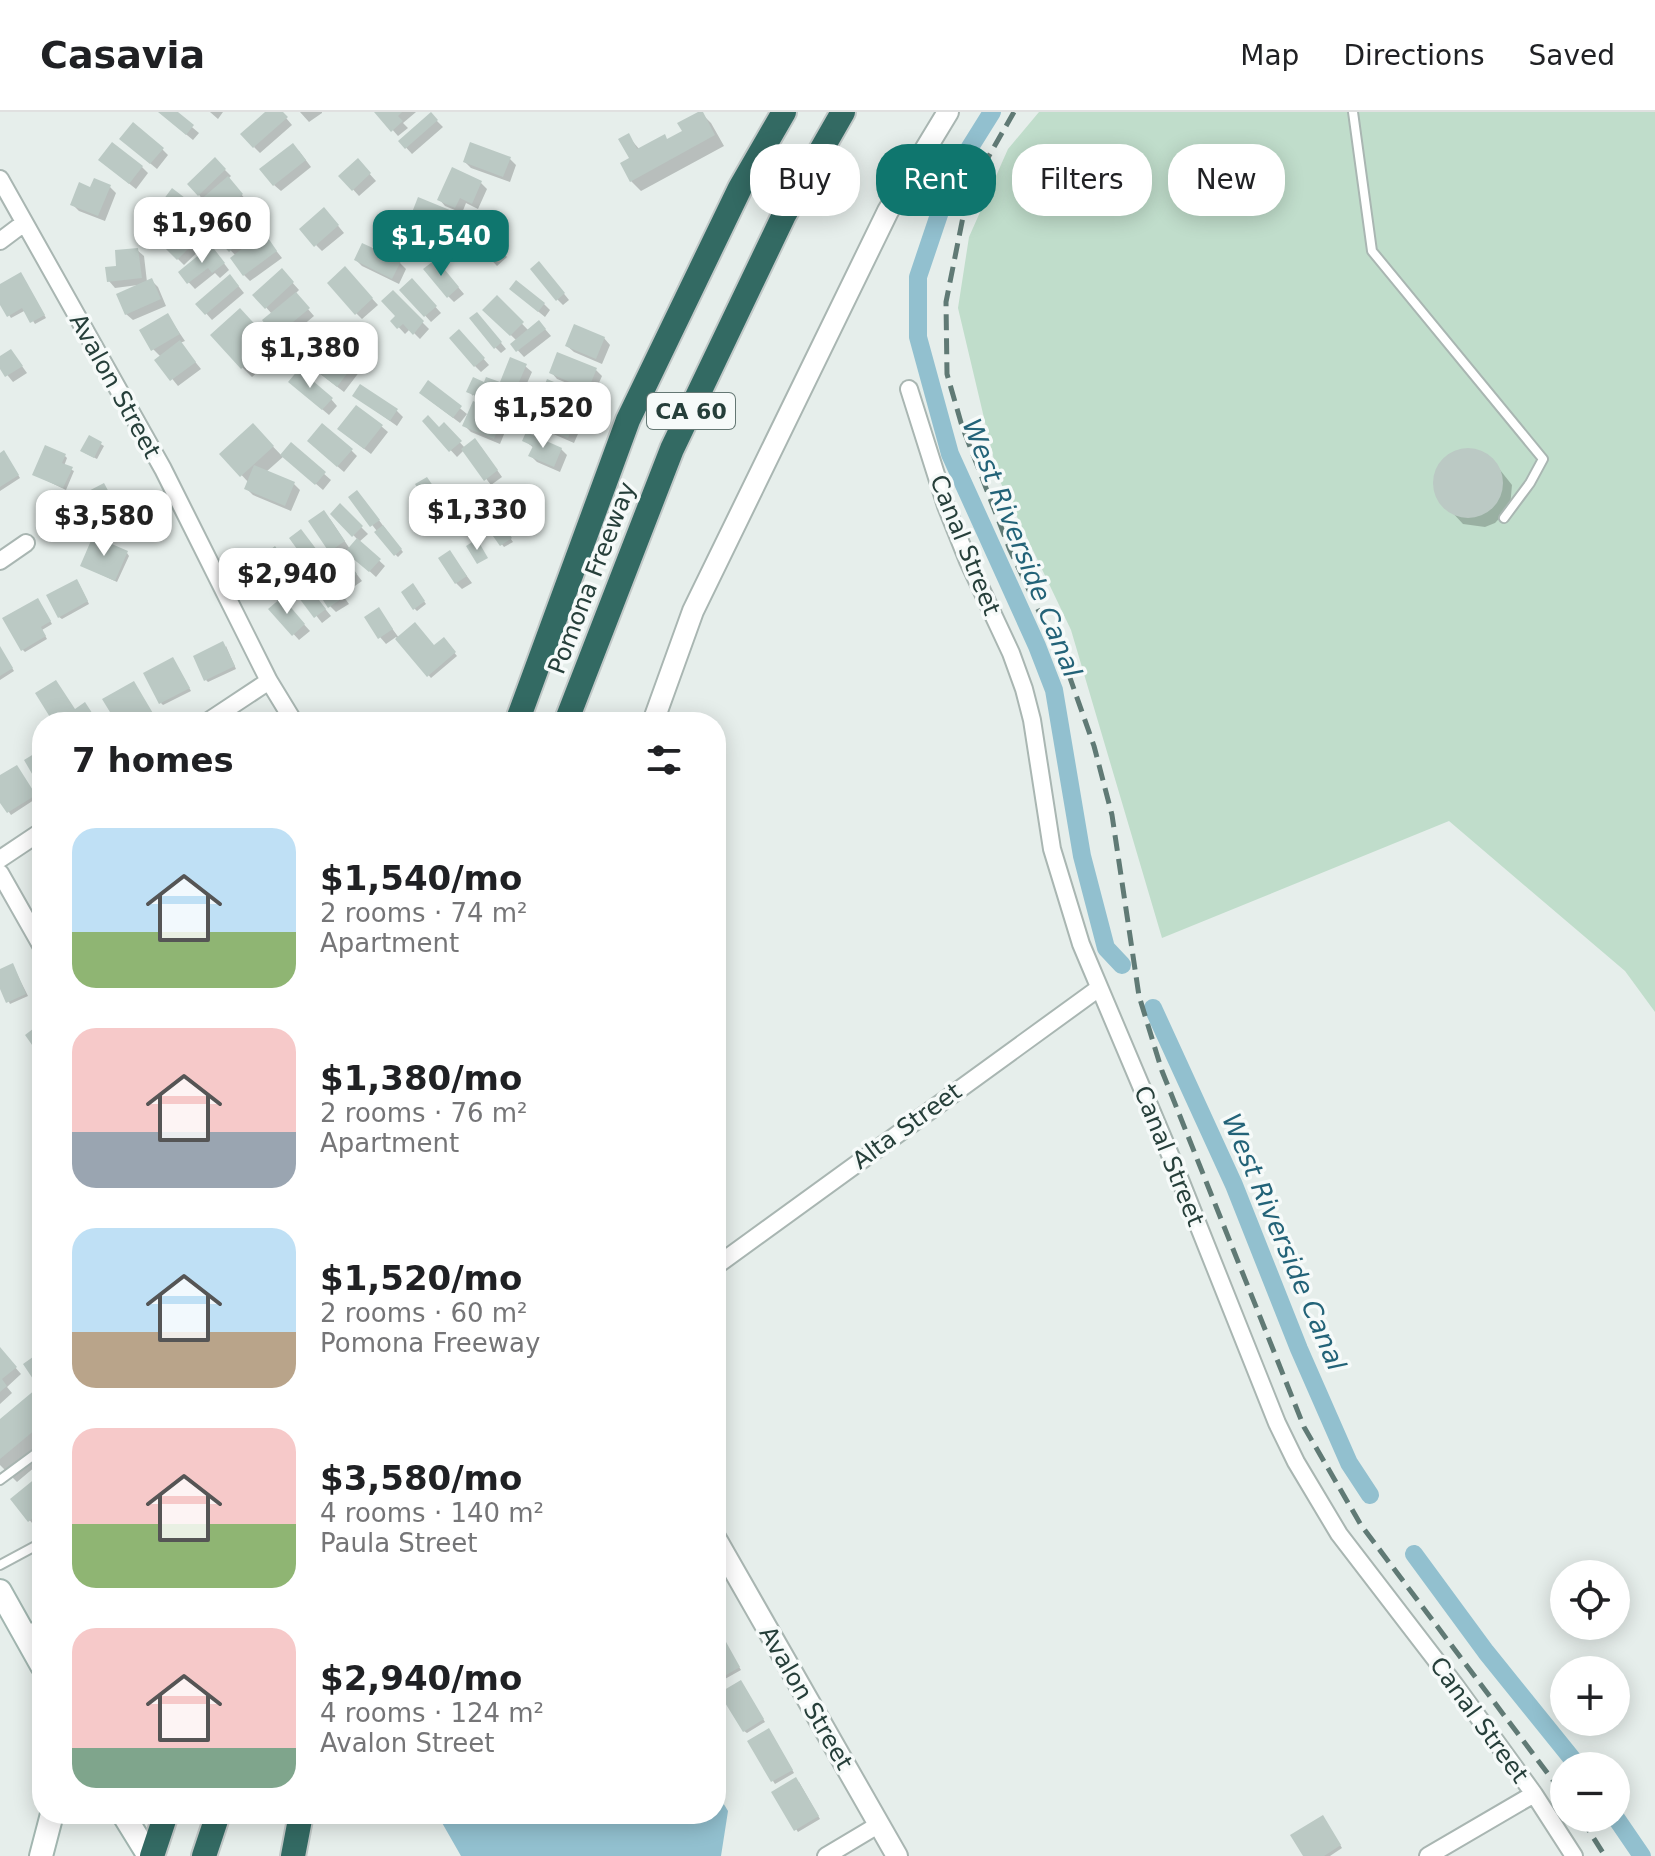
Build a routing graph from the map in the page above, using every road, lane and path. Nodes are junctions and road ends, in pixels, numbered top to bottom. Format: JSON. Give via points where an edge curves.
{"nodes":[{"id":1,"x":784,"y":112,"type":"edge"},
{"id":2,"x":843,"y":112,"type":"edge"},
{"id":3,"x":948,"y":112,"type":"edge"},
{"id":4,"x":1353,"y":112,"type":"edge"},
{"id":5,"x":0,"y":179,"type":"edge"},
{"id":6,"x":24,"y":223,"type":"junction"},
{"id":7,"x":0,"y":241,"type":"edge"},
{"id":8,"x":909,"y":389,"type":"dead end"},
{"id":9,"x":1504,"y":518,"type":"dead end"},
{"id":10,"x":26,"y":543,"type":"dead end"},
{"id":11,"x":0,"y":561,"type":"edge"},
{"id":12,"x":269,"y":681,"type":"junction"},
{"id":13,"x":222,"y":712,"type":"edge"},
{"id":14,"x":288,"y":712,"type":"edge"},
{"id":15,"x":521,"y":712,"type":"edge"},
{"id":16,"x":570,"y":712,"type":"edge"},
{"id":17,"x":656,"y":712,"type":"edge"},
{"id":18,"x":32,"y":838,"type":"edge"},
{"id":19,"x":0,"y":859,"type":"edge"},
{"id":20,"x":0,"y":873,"type":"edge"},
{"id":21,"x":32,"y":929,"type":"edge"},
{"id":22,"x":1099,"y":988,"type":"junction"},
{"id":23,"x":726,"y":1259,"type":"edge"},
{"id":24,"x":32,"y":1456,"type":"edge"},
{"id":25,"x":0,"y":1480,"type":"edge"},
{"id":26,"x":32,"y":1548,"type":"edge"},
{"id":27,"x":726,"y":1557,"type":"edge"},
{"id":28,"x":0,"y":1565,"type":"edge"},
{"id":29,"x":0,"y":1591,"type":"edge"},
{"id":30,"x":32,"y":1627,"type":"edge"},
{"id":31,"x":1534,"y":1794,"type":"junction"},
{"id":32,"x":49,"y":1824,"type":"edge"},
{"id":33,"x":129,"y":1824,"type":"edge"},
{"id":34,"x":162,"y":1824,"type":"edge"},
{"id":35,"x":215,"y":1824,"type":"edge"},
{"id":36,"x":299,"y":1824,"type":"edge"},
{"id":37,"x":878,"y":1825,"type":"junction"},
{"id":38,"x":41,"y":1856,"type":"edge"},
{"id":39,"x":150,"y":1856,"type":"edge"},
{"id":40,"x":204,"y":1856,"type":"edge"},
{"id":41,"x":293,"y":1856,"type":"edge"},
{"id":42,"x":826,"y":1856,"type":"edge"},
{"id":43,"x":897,"y":1856,"type":"edge"},
{"id":44,"x":1428,"y":1856,"type":"edge"},
{"id":45,"x":1574,"y":1856,"type":"edge"}],
"edges":[{"from":1,"to":15,"type":"highway","name":"Pomona Freeway","number":"CA 60","via":[[740,188],[628,420]]},
{"from":2,"to":16,"type":"highway","name":"Pomona Freeway","number":"CA 60","via":[[784,215],[672,449]]},
{"from":3,"to":17,"type":"street","via":[[888,211],[700,596]]},
{"from":4,"to":9,"type":"lane","via":[[1372,251],[1543,459]]},
{"from":5,"to":6,"type":"street","name":"Avalon Street"},
{"from":6,"to":7,"type":"street"},
{"from":6,"to":12,"type":"street","name":"Avalon Street","via":[[163,469]]},
{"from":8,"to":22,"type":"street","name":"Canal Street","via":[[946,506],[1024,689],[1052,849]]},
{"from":10,"to":11,"type":"street"},
{"from":12,"to":13,"type":"street"},
{"from":12,"to":14,"type":"street","name":"Avalon Street"},
{"from":18,"to":19,"type":"street"},
{"from":20,"to":21,"type":"street"},
{"from":22,"to":23,"type":"street","name":"Alta Street"},
{"from":22,"to":31,"type":"street","name":"Canal Street","via":[[1296,1462],[1365,1570]]},
{"from":24,"to":25,"type":"lane"},
{"from":26,"to":28,"type":"lane"},
{"from":27,"to":37,"type":"street","name":"Avalon Street"},
{"from":29,"to":30,"type":"main road"},
{"from":31,"to":44,"type":"street"},
{"from":31,"to":45,"type":"street","name":"Canal Street"},
{"from":32,"to":38,"type":"main road"},
{"from":33,"to":39,"type":"main road"},
{"from":34,"to":39,"type":"highway"},
{"from":35,"to":40,"type":"highway"},
{"from":36,"to":41,"type":"highway"},
{"from":37,"to":42,"type":"street"},
{"from":37,"to":43,"type":"street","name":"Avalon Street"}]}
